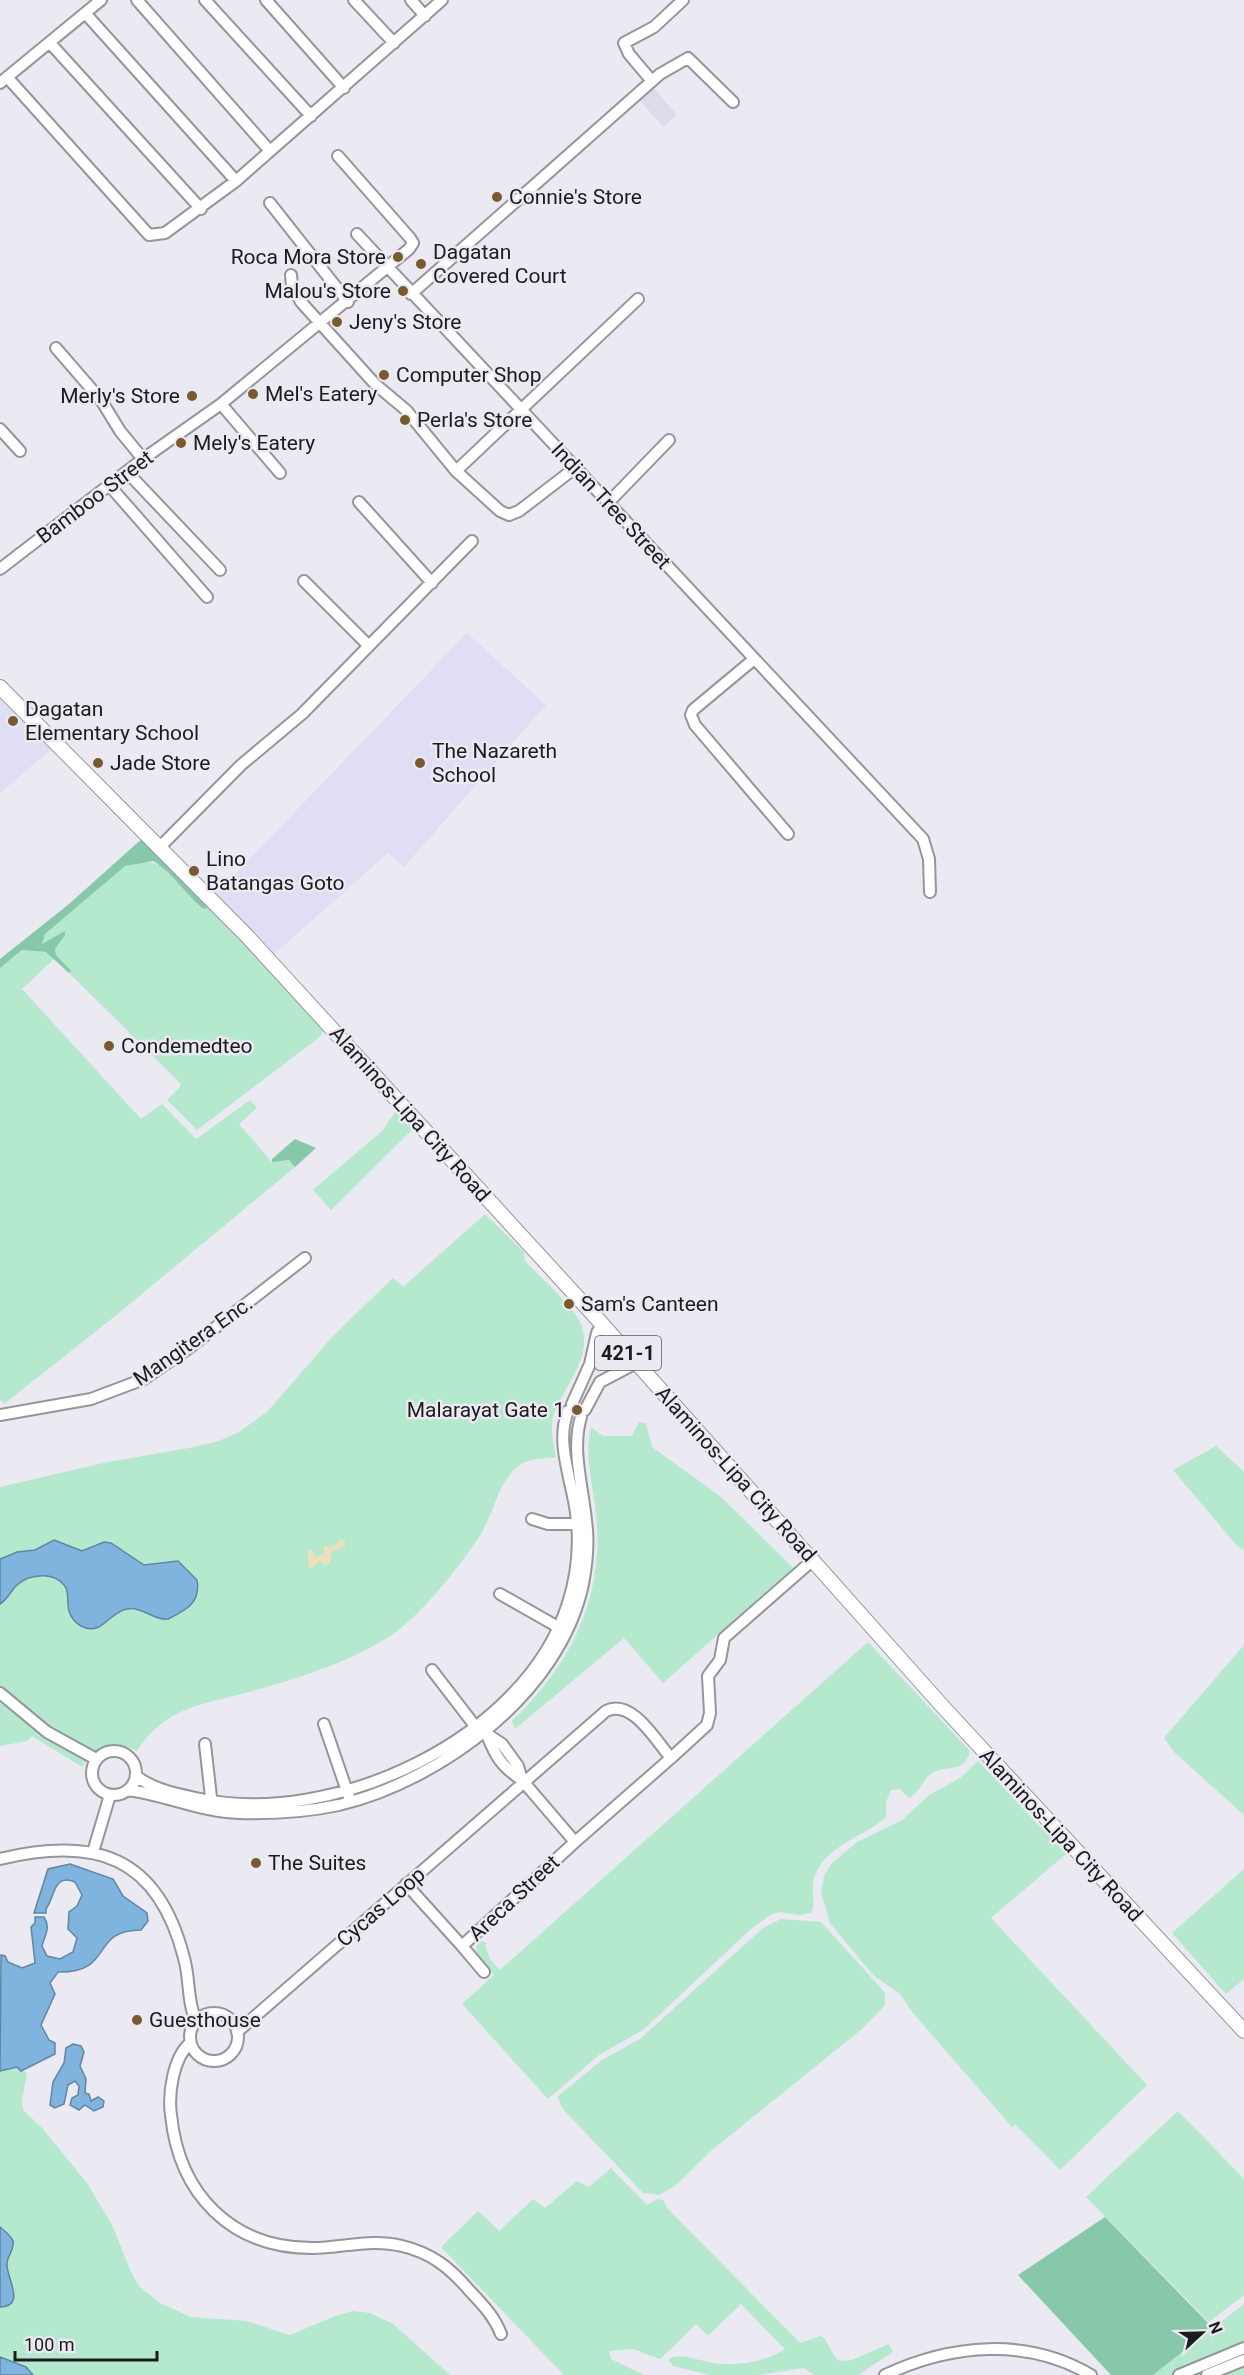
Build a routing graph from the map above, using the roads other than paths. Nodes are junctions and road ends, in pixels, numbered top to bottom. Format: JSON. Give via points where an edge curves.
{"nodes":[{"id":1,"x":101,"y":0,"type":"edge"},
{"id":2,"x":137,"y":0,"type":"edge"},
{"id":3,"x":205,"y":0,"type":"edge"},
{"id":4,"x":267,"y":0,"type":"edge"},
{"id":5,"x":354,"y":0,"type":"edge"},
{"id":6,"x":411,"y":0,"type":"edge"},
{"id":7,"x":442,"y":0,"type":"edge"},
{"id":8,"x":683,"y":0,"type":"edge"},
{"id":9,"x":85,"y":13,"type":"junction"},
{"id":10,"x":425,"y":16,"type":"junction"},
{"id":11,"x":50,"y":43,"type":"junction"},
{"id":12,"x":394,"y":43,"type":"junction"},
{"id":13,"x":4,"y":80,"type":"edge"},
{"id":14,"x":651,"y":80,"type":"junction"},
{"id":15,"x":344,"y":88,"type":"junction"},
{"id":16,"x":733,"y":102,"type":"dead end"},
{"id":17,"x":310,"y":116,"type":"junction"},
{"id":18,"x":270,"y":151,"type":"junction"},
{"id":19,"x":338,"y":156,"type":"dead end"},
{"id":20,"x":236,"y":181,"type":"junction"},
{"id":21,"x":270,"y":203,"type":"dead end"},
{"id":22,"x":201,"y":209,"type":"junction"},
{"id":23,"x":357,"y":234,"type":"dead end"},
{"id":24,"x":387,"y":269,"type":"junction"},
{"id":25,"x":291,"y":275,"type":"dead end"},
{"id":26,"x":411,"y":294,"type":"junction"},
{"id":27,"x":638,"y":299,"type":"dead end"},
{"id":28,"x":348,"y":302,"type":"junction"},
{"id":29,"x":322,"y":323,"type":"junction"},
{"id":30,"x":56,"y":348,"type":"dead end"},
{"id":31,"x":221,"y":404,"type":"junction"},
{"id":32,"x":521,"y":410,"type":"junction"},
{"id":33,"x":0,"y":429,"type":"edge"},
{"id":34,"x":669,"y":440,"type":"dead end"},
{"id":35,"x":20,"y":451,"type":"dead end"},
{"id":36,"x":143,"y":459,"type":"junction"},
{"id":37,"x":575,"y":468,"type":"junction"},
{"id":38,"x":456,"y":471,"type":"junction"},
{"id":39,"x":127,"y":472,"type":"junction"},
{"id":40,"x":280,"y":473,"type":"dead end"},
{"id":41,"x":109,"y":485,"type":"junction"},
{"id":42,"x":358,"y":502,"type":"dead end"},
{"id":43,"x":608,"y":503,"type":"junction"},
{"id":44,"x":472,"y":541,"type":"dead end"},
{"id":45,"x":0,"y":569,"type":"edge"},
{"id":46,"x":220,"y":570,"type":"dead end"},
{"id":47,"x":304,"y":581,"type":"dead end"},
{"id":48,"x":432,"y":583,"type":"junction"},
{"id":49,"x":207,"y":597,"type":"dead end"},
{"id":50,"x":369,"y":646,"type":"junction"},
{"id":51,"x":753,"y":660,"type":"junction"},
{"id":52,"x":0,"y":687,"type":"edge"},
{"id":53,"x":788,"y":834,"type":"dead end"},
{"id":54,"x":161,"y":846,"type":"junction"},
{"id":55,"x":930,"y":892,"type":"dead end"},
{"id":56,"x":305,"y":1258,"type":"dead end"},
{"id":57,"x":602,"y":1324,"type":"junction"},
{"id":58,"x":636,"y":1363,"type":"junction"},
{"id":59,"x":577,"y":1393,"type":"junction"},
{"id":60,"x":585,"y":1409,"type":"junction"},
{"id":61,"x":0,"y":1415,"type":"edge"},
{"id":62,"x":532,"y":1519,"type":"dead end"},
{"id":63,"x":582,"y":1524,"type":"junction"},
{"id":64,"x":813,"y":1560,"type":"junction"},
{"id":65,"x":500,"y":1594,"type":"dead end"},
{"id":66,"x":562,"y":1630,"type":"junction"},
{"id":67,"x":432,"y":1670,"type":"dead end"},
{"id":68,"x":0,"y":1693,"type":"edge"},
{"id":69,"x":324,"y":1724,"type":"dead end"},
{"id":70,"x":482,"y":1731,"type":"junction"},
{"id":71,"x":205,"y":1744,"type":"dead end"},
{"id":72,"x":671,"y":1758,"type":"junction"},
{"id":73,"x":96,"y":1759,"type":"junction"},
{"id":74,"x":136,"y":1776,"type":"junction"},
{"id":75,"x":523,"y":1781,"type":"junction"},
{"id":76,"x":128,"y":1790,"type":"junction"},
{"id":77,"x":110,"y":1795,"type":"junction"},
{"id":78,"x":348,"y":1796,"type":"junction"},
{"id":79,"x":212,"y":1806,"type":"junction"},
{"id":80,"x":575,"y":1842,"type":"junction"},
{"id":81,"x":93,"y":1851,"type":"junction"},
{"id":82,"x":0,"y":1858,"type":"edge"},
{"id":83,"x":406,"y":1884,"type":"junction"},
{"id":84,"x":462,"y":1946,"type":"junction"},
{"id":85,"x":484,"y":1972,"type":"dead end"},
{"id":86,"x":196,"y":2021,"type":"junction"},
{"id":87,"x":1244,"y":2031,"type":"edge"},
{"id":88,"x":237,"y":2032,"type":"junction"},
{"id":89,"x":190,"y":2043,"type":"junction"},
{"id":90,"x":501,"y":2334,"type":"dead end"},
{"id":91,"x":1244,"y":2348,"type":"edge"},
{"id":92,"x":1244,"y":2360,"type":"edge"},
{"id":93,"x":885,"y":2375,"type":"edge"},
{"id":94,"x":1091,"y":2375,"type":"edge"},
{"id":95,"x":1179,"y":2375,"type":"edge"},
{"id":96,"x":1207,"y":2375,"type":"edge"}],
"edges":[{"from":1,"to":9,"type":"street"},
{"from":2,"to":18,"type":"street"},
{"from":3,"to":17,"type":"street"},
{"from":4,"to":15,"type":"street"},
{"from":5,"to":12,"type":"street"},
{"from":6,"to":10,"type":"street"},
{"from":7,"to":10,"type":"street"},
{"from":8,"to":14,"type":"street","via":[[654,27],[624,43]]},
{"from":9,"to":11,"type":"street"},
{"from":9,"to":20,"type":"street"},
{"from":10,"to":12,"type":"street"},
{"from":11,"to":13,"type":"street"},
{"from":11,"to":22,"type":"street"},
{"from":12,"to":15,"type":"street"},
{"from":13,"to":22,"type":"street","via":[[149,235],[165,233]]},
{"from":14,"to":16,"type":"street","via":[[688,58]]},
{"from":14,"to":26,"type":"street"},
{"from":15,"to":17,"type":"street"},
{"from":17,"to":18,"type":"street"},
{"from":18,"to":20,"type":"street"},
{"from":19,"to":24,"type":"street","name":"Bamboo Street","via":[[413,243]]},
{"from":20,"to":22,"type":"street"},
{"from":21,"to":28,"type":"street"},
{"from":23,"to":24,"type":"street","name":"Indian Tree Street"},
{"from":24,"to":26,"type":"street","name":"Indian Tree Street"},
{"from":24,"to":28,"type":"street","name":"Bamboo Street"},
{"from":25,"to":29,"type":"street","via":[[301,302]]},
{"from":26,"to":32,"type":"street","name":"Indian Tree Street"},
{"from":27,"to":32,"type":"street"},
{"from":28,"to":29,"type":"street","name":"Bamboo Street"},
{"from":29,"to":31,"type":"street","name":"Bamboo Street"},
{"from":29,"to":38,"type":"street","via":[[375,384],[413,417]]},
{"from":30,"to":36,"type":"street","via":[[101,400]]},
{"from":31,"to":36,"type":"street","name":"Bamboo Street"},
{"from":31,"to":40,"type":"street"},
{"from":32,"to":37,"type":"street","name":"Indian Tree Street"},
{"from":32,"to":38,"type":"street"},
{"from":33,"to":35,"type":"street"},
{"from":34,"to":43,"type":"street"},
{"from":36,"to":39,"type":"street","name":"Bamboo Street"},
{"from":37,"to":38,"type":"street","via":[[519,511],[509,514],[500,511]]},
{"from":37,"to":43,"type":"street","name":"Indian Tree Street"},
{"from":39,"to":41,"type":"street","name":"Bamboo Street"},
{"from":39,"to":46,"type":"street"},
{"from":41,"to":45,"type":"street","name":"Bamboo Street"},
{"from":41,"to":49,"type":"street"},
{"from":42,"to":48,"type":"street"},
{"from":43,"to":51,"type":"street","name":"Indian Tree Street"},
{"from":44,"to":48,"type":"street"},
{"from":47,"to":50,"type":"street"},
{"from":48,"to":50,"type":"street"},
{"from":50,"to":54,"type":"street"},
{"from":51,"to":53,"type":"street","via":[[691,715],[695,725]]},
{"from":51,"to":55,"type":"street","name":"Indian Tree Street","via":[[922,839],[929,859]]},
{"from":52,"to":54,"type":"main road","name":"Alaminos-Lipa City Road","number":"421-1"},
{"from":54,"to":57,"type":"main road","name":"Alaminos-Lipa City Road","number":"421-1"},
{"from":56,"to":61,"type":"street","name":"Mangitera Enc.","via":[[144,1379],[91,1399]]},
{"from":57,"to":58,"type":"main road","name":"Alaminos-Lipa City Road","number":"421-1"},
{"from":57,"to":59,"type":"street"},
{"from":58,"to":60,"type":"street","via":[[600,1382]]},
{"from":58,"to":64,"type":"main road","name":"Alaminos-Lipa City Road","number":"421-1"},
{"from":59,"to":60,"type":"street"},
{"from":59,"to":63,"type":"street","via":[[564,1425],[564,1446]]},
{"from":60,"to":63,"type":"street","via":[[577,1451]]},
{"from":62,"to":63,"type":"street","via":[[548,1524]]},
{"from":63,"to":66,"type":"street"},
{"from":64,"to":72,"type":"street","name":"Areca Street","via":[[724,1638],[720,1660],[708,1676],[710,1719]]},
{"from":64,"to":87,"type":"main road","name":"Alaminos-Lipa City Road","number":"421-1","via":[[952,1717]]},
{"from":65,"to":66,"type":"street"},
{"from":66,"to":70,"type":"street"},
{"from":67,"to":70,"type":"street"},
{"from":68,"to":73,"type":"street","via":[[47,1732]]},
{"from":69,"to":78,"type":"street"},
{"from":70,"to":75,"type":"street","via":[[509,1773]]},
{"from":70,"to":78,"type":"street"},
{"from":71,"to":79,"type":"street"},
{"from":72,"to":75,"type":"street","name":"Cycas Loop","via":[[633,1714],[617,1707],[606,1711]]},
{"from":72,"to":80,"type":"street","name":"Areca Street"},
{"from":73,"to":74,"type":"street","via":[[108,1751],[123,1752],[133,1762]]},
{"from":73,"to":77,"type":"street","via":[[93,1781]]},
{"from":74,"to":76,"type":"street"},
{"from":74,"to":79,"type":"street","via":[[150,1785]]},
{"from":75,"to":80,"type":"street","name":"Areca Street"},
{"from":75,"to":83,"type":"street","name":"Cycas Loop"},
{"from":76,"to":77,"type":"street"},
{"from":76,"to":79,"type":"street"},
{"from":77,"to":81,"type":"street"},
{"from":78,"to":79,"type":"street"},
{"from":80,"to":84,"type":"street","name":"Areca Street"},
{"from":81,"to":82,"type":"street","via":[[63,1849]]},
{"from":81,"to":86,"type":"street","via":[[134,1870],[162,1902],[185,1959]]},
{"from":83,"to":84,"type":"street","name":"Areca Street"},
{"from":83,"to":88,"type":"street","name":"Cycas Loop"},
{"from":84,"to":85,"type":"street"},
{"from":86,"to":88,"type":"street","via":[[209,2013],[224,2015]]},
{"from":86,"to":89,"type":"street"},
{"from":88,"to":89,"type":"street","name":"Cycas Loop","via":[[234,2050],[217,2061],[197,2055]]},
{"from":89,"to":90,"type":"street","via":[[178,2061],[170,2111],[184,2169],[206,2205],[240,2229],[278,2244],[323,2248],[384,2242],[428,2254],[450,2268],[496,2319]]},
{"from":91,"to":95,"type":"street"},
{"from":92,"to":96,"type":"street"},
{"from":93,"to":94,"type":"street","via":[[956,2352],[1005,2348],[1045,2355]]}]}
